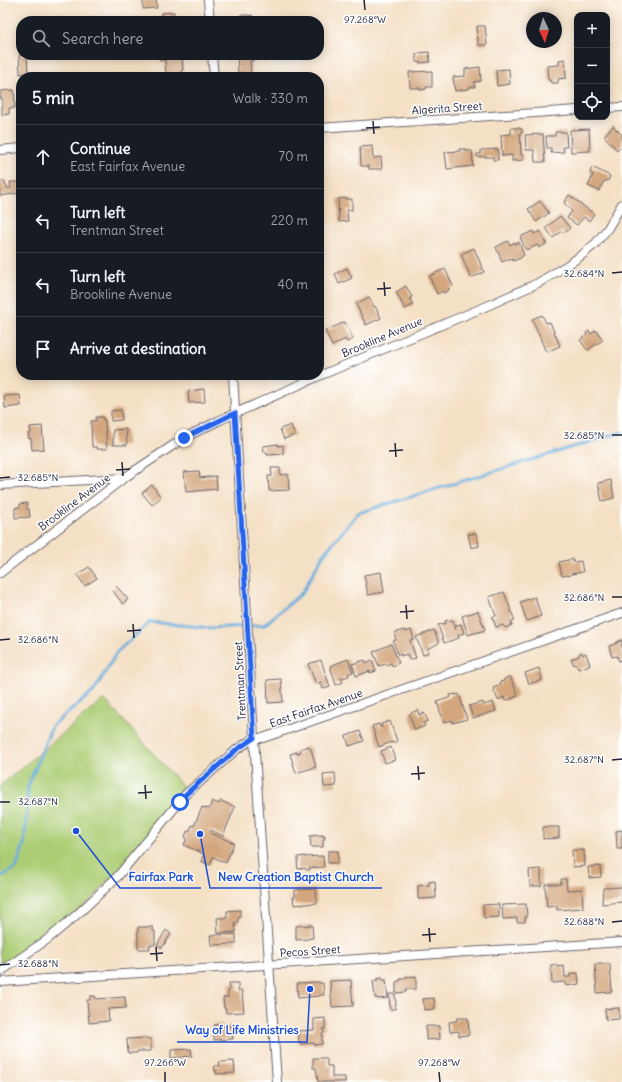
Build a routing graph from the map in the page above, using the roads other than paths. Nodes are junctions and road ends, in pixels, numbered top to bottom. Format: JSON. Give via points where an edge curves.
{"nodes":[{"id":1,"x":208,"y":0,"type":"edge"},
{"id":2,"x":210,"y":16,"type":"edge"},
{"id":3,"x":212,"y":60,"type":"edge"},
{"id":4,"x":214,"y":72,"type":"edge"},
{"id":5,"x":622,"y":106,"type":"edge"},
{"id":6,"x":610,"y":108,"type":"edge"},
{"id":7,"x":574,"y":110,"type":"edge"},
{"id":8,"x":324,"y":128,"type":"edge"},
{"id":9,"x":16,"y":148,"type":"edge"},
{"id":10,"x":0,"y":150,"type":"edge"},
{"id":11,"x":622,"y":204,"type":"edge"},
{"id":12,"x":324,"y":374,"type":"edge"},
{"id":13,"x":233,"y":380,"type":"edge"},
{"id":14,"x":310,"y":380,"type":"edge"},
{"id":15,"x":235,"y":413,"type":"junction"},
{"id":16,"x":124,"y":478,"type":"junction"},
{"id":17,"x":0,"y":485,"type":"edge"},
{"id":18,"x":0,"y":573,"type":"edge"},
{"id":19,"x":622,"y":613,"type":"edge"},
{"id":20,"x":254,"y":738,"type":"junction"},
{"id":21,"x":622,"y":942,"type":"edge"},
{"id":22,"x":269,"y":965,"type":"junction"},
{"id":23,"x":0,"y":972,"type":"edge"},
{"id":24,"x":0,"y":982,"type":"edge"},
{"id":25,"x":277,"y":1082,"type":"edge"}],
"edges":[{"from":1,"to":2,"type":"street"},
{"from":3,"to":4,"type":"street"},
{"from":5,"to":6,"type":"street"},
{"from":7,"to":8,"type":"street","name":"Algerita Street"},
{"from":9,"to":10,"type":"street"},
{"from":11,"to":12,"type":"street","name":"Brookline Avenue","via":[[596,242],[582,255],[538,283]]},
{"from":13,"to":15,"type":"street","name":"Trentman Street"},
{"from":14,"to":15,"type":"street","name":"Brookline Avenue"},
{"from":15,"to":16,"type":"street","name":"Brookline Avenue","via":[[184,438]]},
{"from":15,"to":20,"type":"street","name":"Trentman Street"},
{"from":16,"to":17,"type":"street"},
{"from":16,"to":18,"type":"street","name":"Brookline Avenue"},
{"from":19,"to":20,"type":"street","name":"East Fairfax Avenue","via":[[263,738]]},
{"from":20,"to":22,"type":"street","name":"Trentman Street"},
{"from":20,"to":23,"type":"street","name":"East Fairfax Avenue","via":[[236,750],[186,794],[118,876],[80,912],[48,939]]},
{"from":21,"to":22,"type":"street","name":"Pecos Street"},
{"from":22,"to":24,"type":"street","name":"Pecos Street"},
{"from":22,"to":25,"type":"street","name":"Trentman Street"}]}
